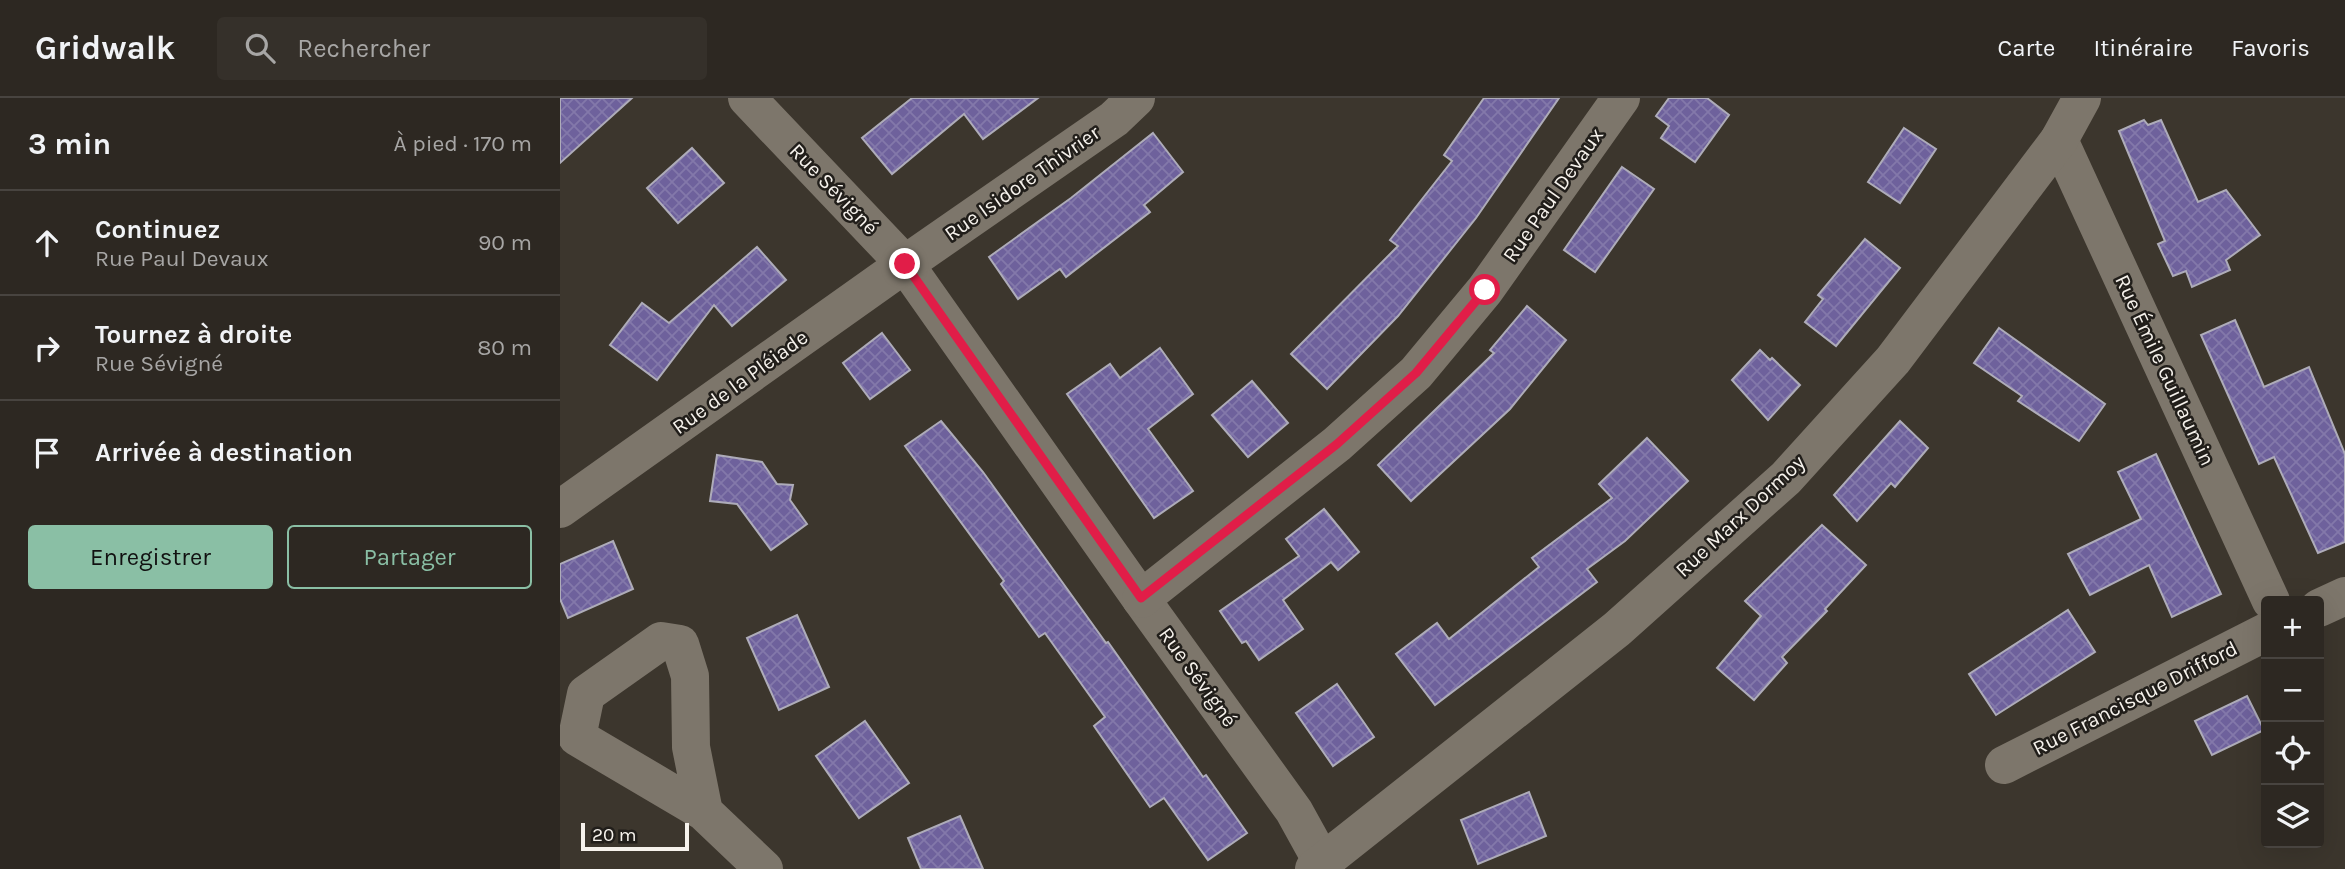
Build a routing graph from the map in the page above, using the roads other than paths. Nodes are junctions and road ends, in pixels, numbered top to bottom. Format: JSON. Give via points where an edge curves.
{"nodes":[{"id":1,"x":747,"y":98,"type":"edge"},
{"id":2,"x":1136,"y":98,"type":"edge"},
{"id":3,"x":1621,"y":98,"type":"edge"},
{"id":4,"x":2082,"y":98,"type":"edge"},
{"id":5,"x":2059,"y":140,"type":"junction"},
{"id":6,"x":905,"y":264,"type":"junction"},
{"id":7,"x":565,"y":498,"type":"edge"},
{"id":8,"x":2269,"y":596,"type":"edge"},
{"id":9,"x":2345,"y":596,"type":"edge"},
{"id":10,"x":1141,"y":598,"type":"junction"},
{"id":11,"x":2324,"y":606,"type":"edge"},
{"id":12,"x":2261,"y":635,"type":"edge"},
{"id":13,"x":2004,"y":765,"type":"dead end"},
{"id":14,"x":704,"y":812,"type":"dead end"},
{"id":15,"x":1321,"y":867,"type":"edge"},
{"id":16,"x":764,"y":869,"type":"edge"}],
"edges":[{"from":1,"to":6,"type":"street","name":"Rue Sévigné"},
{"from":2,"to":6,"type":"street","name":"Rue Isidore Thivrier","via":[[1114,119]]},
{"from":3,"to":10,"type":"street","name":"Rue Paul Devaux","via":[[1485,290],[1416,373],[1337,444]]},
{"from":4,"to":5,"type":"street","name":"Rue Marx Dormoy"},
{"from":5,"to":8,"type":"street","name":"Rue Émile Guillaumin"},
{"from":5,"to":15,"type":"street","name":"Rue Marx Dormoy","via":[[1892,360],[1786,478],[1617,629]]},
{"from":6,"to":7,"type":"street","name":"Rue de la Pléiade"},
{"from":6,"to":10,"type":"street","name":"Rue Sévigné"},
{"from":9,"to":11,"type":"street"},
{"from":10,"to":15,"type":"street","name":"Rue Sévigné","via":[[1294,811]]},
{"from":12,"to":13,"type":"street","name":"Rue Francisque Drifford"},
{"from":14,"to":16,"type":"street"}]}
